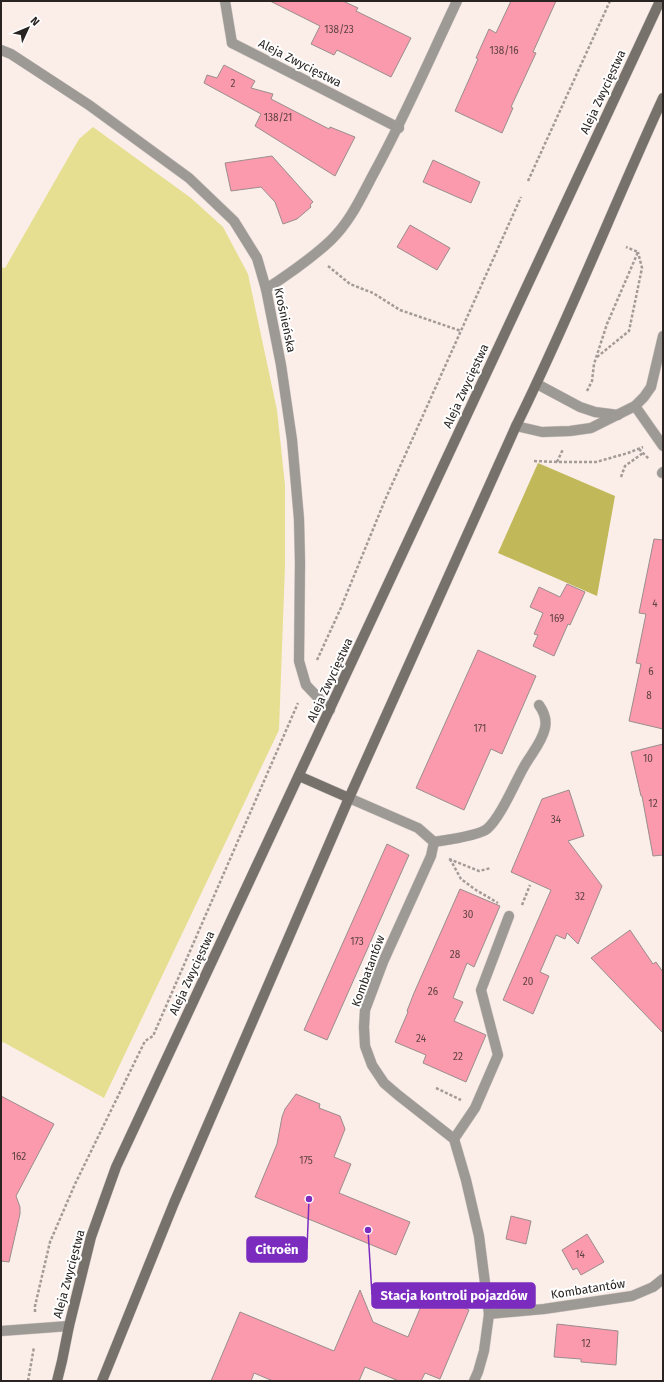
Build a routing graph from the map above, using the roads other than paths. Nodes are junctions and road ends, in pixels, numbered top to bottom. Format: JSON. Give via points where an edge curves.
{"nodes":[{"id":1,"x":225,"y":1,"type":"edge"},
{"id":2,"x":457,"y":1,"type":"edge"},
{"id":3,"x":660,"y":1,"type":"edge"},
{"id":4,"x":1,"y":50,"type":"edge"},
{"id":5,"x":663,"y":98,"type":"edge"},
{"id":6,"x":399,"y":128,"type":"junction"},
{"id":7,"x":266,"y":289,"type":"junction"},
{"id":8,"x":663,"y":336,"type":"edge"},
{"id":9,"x":537,"y":384,"type":"junction"},
{"id":10,"x":635,"y":406,"type":"junction"},
{"id":11,"x":618,"y":415,"type":"junction"},
{"id":12,"x":516,"y":426,"type":"junction"},
{"id":13,"x":663,"y":446,"type":"edge"},
{"id":14,"x":539,"y":705,"type":"dead end"},
{"id":15,"x":330,"y":710,"type":"junction"},
{"id":16,"x":299,"y":776,"type":"junction"},
{"id":17,"x":349,"y":798,"type":"junction"},
{"id":18,"x":434,"y":842,"type":"junction"},
{"id":19,"x":510,"y":916,"type":"road end"},
{"id":20,"x":454,"y":1139,"type":"junction"},
{"id":21,"x":663,"y":1279,"type":"edge"},
{"id":22,"x":489,"y":1314,"type":"junction"},
{"id":23,"x":69,"y":1326,"type":"junction"},
{"id":24,"x":1,"y":1331,"type":"edge"},
{"id":25,"x":57,"y":1381,"type":"edge"},
{"id":26,"x":102,"y":1381,"type":"edge"},
{"id":27,"x":474,"y":1381,"type":"edge"}],
"edges":[{"from":1,"to":6,"type":"street","name":"Aleja Zwycięstwa","via":[[232,42]]},
{"from":2,"to":6,"type":"street"},
{"from":3,"to":15,"type":"main road","name":"Aleja Zwycięstwa"},
{"from":4,"to":7,"type":"street","name":"Krośnieńska","via":[[89,105],[189,178],[234,221],[257,258]]},
{"from":5,"to":9,"type":"main road"},
{"from":6,"to":7,"type":"street","via":[[352,213],[332,239],[304,264]]},
{"from":7,"to":15,"type":"street","name":"Krośnieńska","via":[[281,364],[292,440],[299,519],[299,661],[306,685]]},
{"from":8,"to":10,"type":"street","via":[[651,387]]},
{"from":9,"to":11,"type":"street","via":[[580,407]]},
{"from":9,"to":12,"type":"main road"},
{"from":10,"to":11,"type":"street"},
{"from":10,"to":13,"type":"street"},
{"from":11,"to":12,"type":"street","via":[[591,428],[570,431],[542,432]]},
{"from":12,"to":17,"type":"main road"},
{"from":14,"to":18,"type":"street","via":[[546,718],[543,736],[495,819],[486,830]]},
{"from":15,"to":16,"type":"main road","name":"Aleja Zwycięstwa"},
{"from":16,"to":17,"type":"main road"},
{"from":16,"to":23,"type":"main road","name":"Aleja Zwycięstwa","via":[[116,1167],[91,1237]]},
{"from":17,"to":18,"type":"street","via":[[418,828]]},
{"from":17,"to":26,"type":"main road","via":[[174,1203]]},
{"from":18,"to":20,"type":"street","name":"Kombatantów","via":[[431,856],[382,962],[365,1010],[364,1034],[365,1046],[372,1065],[384,1083]]},
{"from":19,"to":20,"type":"street","via":[[481,990],[498,1055],[475,1108]]},
{"from":20,"to":22,"type":"street","via":[[479,1236]]},
{"from":21,"to":22,"type":"street","name":"Kombatantów","via":[[653,1287],[632,1296]]},
{"from":22,"to":27,"type":"street","via":[[484,1351]]},
{"from":23,"to":24,"type":"street"},
{"from":23,"to":25,"type":"main road","name":"Aleja Zwycięstwa"}]}
